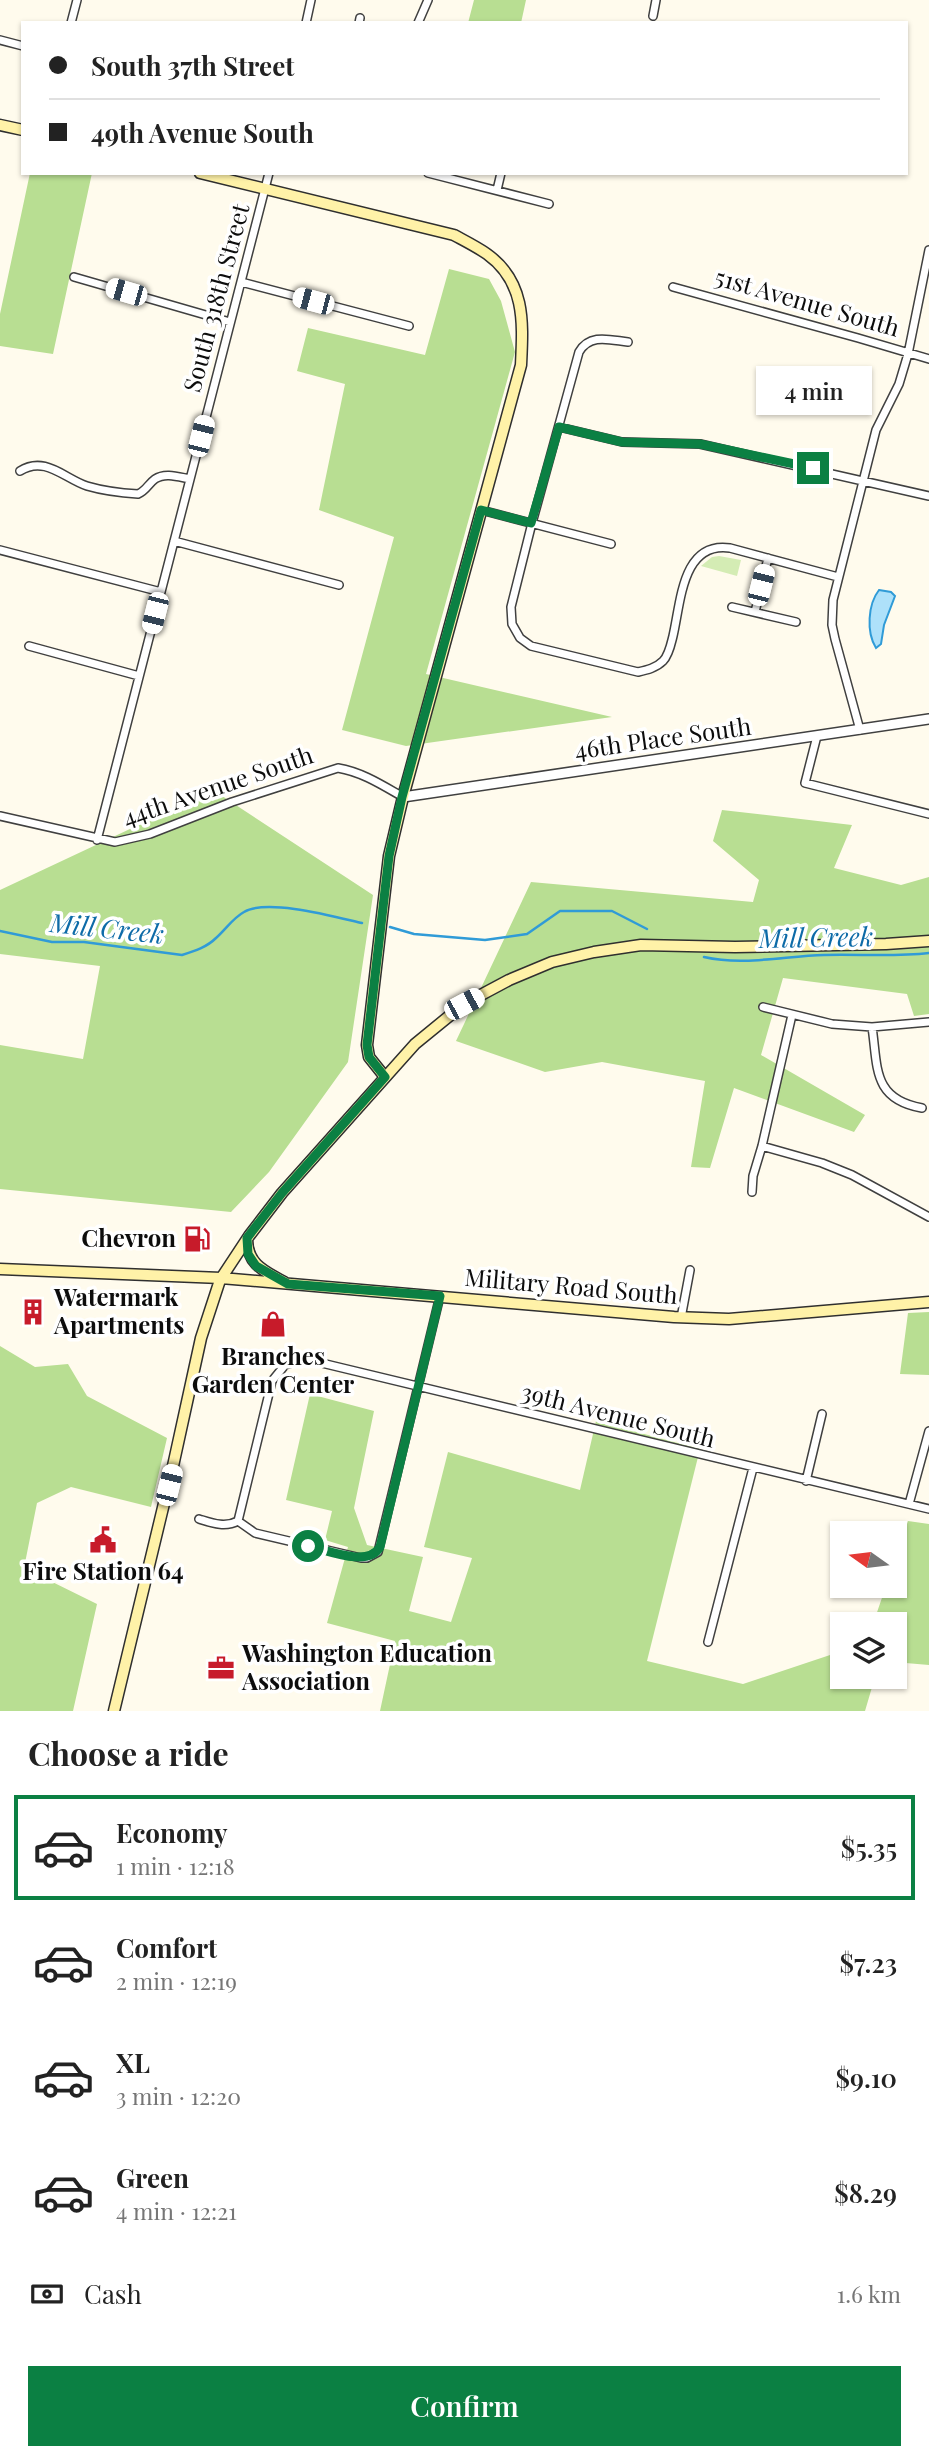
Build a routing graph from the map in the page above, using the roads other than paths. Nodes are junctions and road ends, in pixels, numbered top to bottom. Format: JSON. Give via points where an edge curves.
{"nodes":[{"id":1,"x":77,"y":0,"type":"edge"},
{"id":2,"x":311,"y":0,"type":"edge"},
{"id":3,"x":428,"y":0,"type":"edge"},
{"id":4,"x":656,"y":0,"type":"edge"},
{"id":5,"x":653,"y":16,"type":"dead end"},
{"id":6,"x":72,"y":21,"type":"edge"},
{"id":7,"x":306,"y":21,"type":"edge"},
{"id":8,"x":419,"y":21,"type":"edge"},
{"id":9,"x":0,"y":40,"type":"edge"},
{"id":10,"x":21,"y":45,"type":"edge"},
{"id":11,"x":0,"y":125,"type":"edge"},
{"id":12,"x":21,"y":130,"type":"edge"},
{"id":13,"x":208,"y":175,"type":"edge"},
{"id":14,"x":268,"y":175,"type":"edge"},
{"id":15,"x":436,"y":175,"type":"edge"},
{"id":16,"x":501,"y":175,"type":"edge"},
{"id":17,"x":265,"y":189,"type":"junction"},
{"id":18,"x":497,"y":190,"type":"junction"},
{"id":19,"x":550,"y":204,"type":"dead end"},
{"id":20,"x":929,"y":250,"type":"edge"},
{"id":21,"x":74,"y":277,"type":"dead end"},
{"id":22,"x":241,"y":282,"type":"junction"},
{"id":23,"x":673,"y":287,"type":"dead end"},
{"id":24,"x":230,"y":322,"type":"junction"},
{"id":25,"x":410,"y":326,"type":"dead end"},
{"id":26,"x":628,"y":342,"type":"dead end"},
{"id":27,"x":908,"y":354,"type":"junction"},
{"id":28,"x":929,"y":359,"type":"edge"},
{"id":29,"x":559,"y":427,"type":"junction"},
{"id":30,"x":20,"y":471,"type":"dead end"},
{"id":31,"x":190,"y":479,"type":"junction"},
{"id":32,"x":863,"y":480,"type":"junction"},
{"id":33,"x":929,"y":496,"type":"edge"},
{"id":34,"x":481,"y":510,"type":"junction"},
{"id":35,"x":531,"y":523,"type":"junction"},
{"id":36,"x":174,"y":541,"type":"junction"},
{"id":37,"x":611,"y":544,"type":"dead end"},
{"id":38,"x":0,"y":550,"type":"edge"},
{"id":39,"x":768,"y":558,"type":"junction"},
{"id":40,"x":838,"y":577,"type":"junction"},
{"id":41,"x":339,"y":585,"type":"dead end"},
{"id":42,"x":161,"y":592,"type":"junction"},
{"id":43,"x":732,"y":607,"type":"dead end"},
{"id":44,"x":755,"y":612,"type":"junction"},
{"id":45,"x":796,"y":622,"type":"dead end"},
{"id":46,"x":29,"y":646,"type":"dead end"},
{"id":47,"x":139,"y":677,"type":"junction"},
{"id":48,"x":929,"y":719,"type":"edge"},
{"id":49,"x":860,"y":730,"type":"junction"},
{"id":50,"x":817,"y":736,"type":"junction"},
{"id":51,"x":402,"y":797,"type":"junction"},
{"id":52,"x":929,"y":814,"type":"edge"},
{"id":53,"x":0,"y":816,"type":"edge"},
{"id":54,"x":97,"y":839,"type":"junction"},
{"id":55,"x":929,"y":941,"type":"edge"},
{"id":56,"x":763,"y":1007,"type":"dead end"},
{"id":57,"x":792,"y":1015,"type":"junction"},
{"id":58,"x":929,"y":1022,"type":"edge"},
{"id":59,"x":872,"y":1027,"type":"junction"},
{"id":60,"x":385,"y":1077,"type":"junction"},
{"id":61,"x":922,"y":1108,"type":"dead end"},
{"id":62,"x":762,"y":1146,"type":"junction"},
{"id":63,"x":752,"y":1192,"type":"dead end"},
{"id":64,"x":929,"y":1217,"type":"edge"},
{"id":65,"x":247,"y":1238,"type":"junction"},
{"id":66,"x":0,"y":1269,"type":"edge"},
{"id":67,"x":690,"y":1270,"type":"dead end"},
{"id":68,"x":221,"y":1278,"type":"junction"},
{"id":69,"x":288,"y":1284,"type":"junction"},
{"id":70,"x":440,"y":1296,"type":"junction"},
{"id":71,"x":929,"y":1302,"type":"edge"},
{"id":72,"x":681,"y":1318,"type":"junction"},
{"id":73,"x":418,"y":1388,"type":"junction"},
{"id":74,"x":822,"y":1414,"type":"dead end"},
{"id":75,"x":929,"y":1431,"type":"edge"},
{"id":76,"x":753,"y":1468,"type":"junction"},
{"id":77,"x":807,"y":1481,"type":"junction"},
{"id":78,"x":909,"y":1504,"type":"junction"},
{"id":79,"x":929,"y":1509,"type":"edge"},
{"id":80,"x":199,"y":1520,"type":"dead end"},
{"id":81,"x":238,"y":1521,"type":"junction"},
{"id":82,"x":708,"y":1642,"type":"dead end"},
{"id":83,"x":117,"y":1711,"type":"edge"}],
"edges":[{"from":1,"to":6,"type":"street"},
{"from":2,"to":7,"type":"street"},
{"from":3,"to":8,"type":"street"},
{"from":4,"to":5,"type":"street"},
{"from":9,"to":10,"type":"street"},
{"from":11,"to":12,"type":"main road"},
{"from":13,"to":17,"type":"main road"},
{"from":14,"to":17,"type":"street","name":"South 318th Street"},
{"from":15,"to":18,"type":"street"},
{"from":16,"to":18,"type":"street"},
{"from":17,"to":22,"type":"street","name":"South 318th Street"},
{"from":17,"to":34,"type":"main road","via":[[454,235],[488,255],[512,283],[523,315],[521,365]]},
{"from":18,"to":19,"type":"street"},
{"from":20,"to":27,"type":"street"},
{"from":21,"to":24,"type":"street"},
{"from":22,"to":24,"type":"street","name":"South 318th Street"},
{"from":22,"to":25,"type":"street"},
{"from":23,"to":27,"type":"street","name":"51st Avenue South"},
{"from":24,"to":31,"type":"street","name":"South 318th Street"},
{"from":26,"to":29,"type":"street","via":[[587,341],[579,352]]},
{"from":27,"to":28,"type":"street","name":"51st Avenue South"},
{"from":27,"to":32,"type":"street","via":[[876,430]]},
{"from":29,"to":32,"type":"street","via":[[622,442],[700,444]]},
{"from":29,"to":35,"type":"street"},
{"from":30,"to":31,"type":"street","via":[[35,465],[61,471],[90,486],[138,495],[163,476]]},
{"from":31,"to":36,"type":"street","name":"South 318th Street"},
{"from":32,"to":33,"type":"street"},
{"from":32,"to":40,"type":"street"},
{"from":34,"to":35,"type":"street"},
{"from":34,"to":51,"type":"main road"},
{"from":35,"to":37,"type":"street"},
{"from":35,"to":39,"type":"street","via":[[511,607],[516,634],[531,646],[638,672],[654,668],[667,656],[687,576],[701,553],[719,546]]},
{"from":36,"to":41,"type":"street"},
{"from":36,"to":42,"type":"street","name":"South 318th Street"},
{"from":38,"to":42,"type":"street"},
{"from":39,"to":40,"type":"street"},
{"from":39,"to":44,"type":"street"},
{"from":40,"to":49,"type":"street","via":[[832,625]]},
{"from":42,"to":47,"type":"street","name":"South 318th Street"},
{"from":43,"to":44,"type":"street"},
{"from":44,"to":45,"type":"street"},
{"from":46,"to":47,"type":"street"},
{"from":47,"to":54,"type":"street","name":"South 318th Street"},
{"from":48,"to":49,"type":"street","name":"46th Place South"},
{"from":49,"to":50,"type":"street","name":"46th Place South"},
{"from":50,"to":51,"type":"street","name":"46th Place South"},
{"from":50,"to":52,"type":"street","via":[[806,783]]},
{"from":51,"to":54,"type":"street","name":"44th Avenue South","via":[[368,777],[338,768],[141,836],[115,842]]},
{"from":51,"to":60,"type":"main road","via":[[389,856],[367,1045],[369,1057]]},
{"from":53,"to":54,"type":"street","name":"44th Avenue South"},
{"from":55,"to":60,"type":"main road","via":[[763,947],[641,945],[552,962],[464,1004],[415,1044]]},
{"from":56,"to":57,"type":"street"},
{"from":57,"to":59,"type":"street"},
{"from":57,"to":62,"type":"street"},
{"from":58,"to":59,"type":"street"},
{"from":59,"to":61,"type":"street","via":[[883,1088]]},
{"from":60,"to":65,"type":"main road"},
{"from":62,"to":63,"type":"street"},
{"from":62,"to":64,"type":"street","via":[[832,1167]]},
{"from":65,"to":68,"type":"main road"},
{"from":65,"to":69,"type":"main road","via":[[248,1254],[256,1266]]},
{"from":66,"to":68,"type":"main road","name":"Military Road South"},
{"from":67,"to":72,"type":"street"},
{"from":68,"to":69,"type":"main road","name":"Military Road South"},
{"from":68,"to":83,"type":"main road","via":[[201,1338]]},
{"from":69,"to":70,"type":"main road","name":"Military Road South"},
{"from":70,"to":72,"type":"main road","name":"Military Road South"},
{"from":70,"to":73,"type":"street"},
{"from":71,"to":72,"type":"main road","name":"Military Road South","via":[[729,1320]]},
{"from":73,"to":76,"type":"street","name":"39th Avenue South"},
{"from":73,"to":81,"type":"street","name":"39th Avenue South","via":[[326,1364],[299,1360],[285,1365],[272,1381]]},
{"from":73,"to":81,"type":"street","via":[[378,1552],[360,1558],[255,1533]]},
{"from":74,"to":77,"type":"street"},
{"from":75,"to":78,"type":"street"},
{"from":76,"to":77,"type":"street","name":"39th Avenue South"},
{"from":76,"to":82,"type":"street"},
{"from":77,"to":78,"type":"street","name":"39th Avenue South"},
{"from":78,"to":79,"type":"street","name":"39th Avenue South"},
{"from":80,"to":81,"type":"street","via":[[221,1525]]}]}
